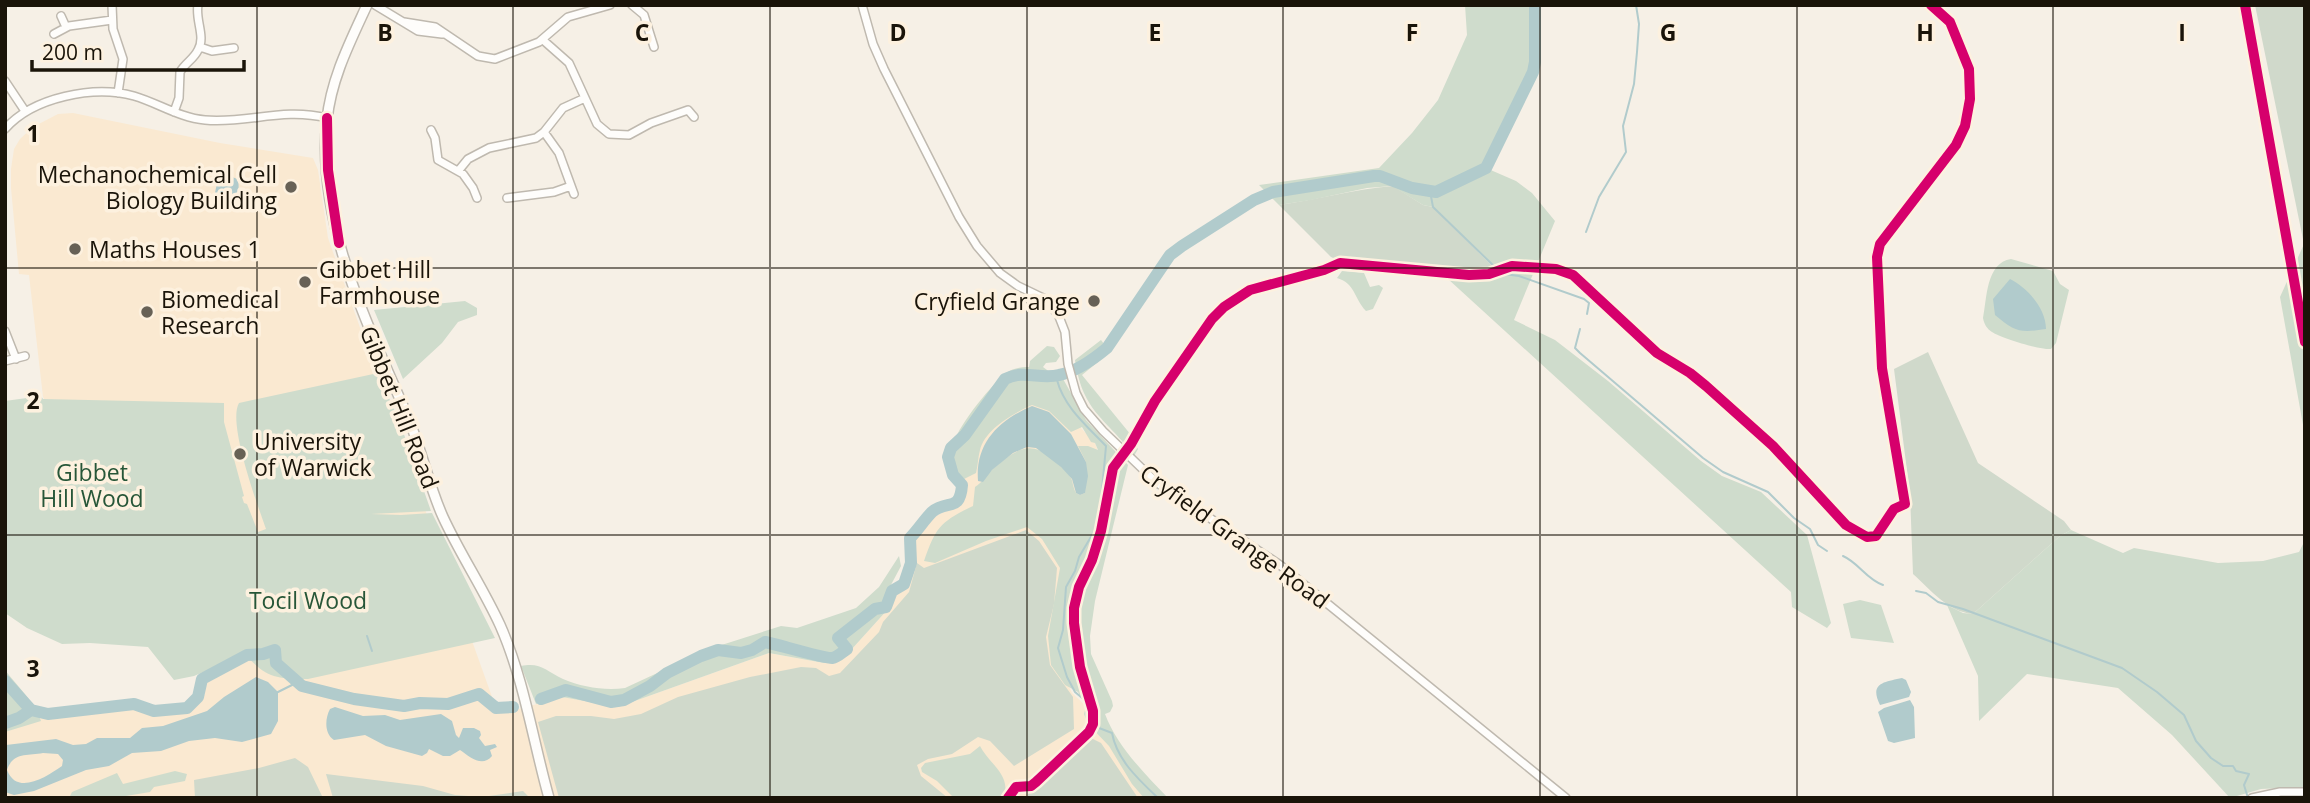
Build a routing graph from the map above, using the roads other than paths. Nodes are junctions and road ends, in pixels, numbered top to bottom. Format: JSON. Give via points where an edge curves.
{"nodes":[{"id":1,"x":112,"y":5,"type":"edge"},
{"id":2,"x":198,"y":5,"type":"edge"},
{"id":3,"x":367,"y":5,"type":"edge"},
{"id":4,"x":375,"y":5,"type":"edge"},
{"id":5,"x":610,"y":5,"type":"edge"},
{"id":6,"x":632,"y":5,"type":"edge"},
{"id":7,"x":862,"y":5,"type":"edge"},
{"id":8,"x":61,"y":16,"type":"dead end"},
{"id":9,"x":112,"y":20,"type":"junction"},
{"id":10,"x":66,"y":27,"type":"junction"},
{"id":11,"x":54,"y":34,"type":"dead end"},
{"id":12,"x":543,"y":40,"type":"junction"},
{"id":13,"x":200,"y":47,"type":"junction"},
{"id":14,"x":654,"y":47,"type":"dead end"},
{"id":15,"x":234,"y":48,"type":"dead end"},
{"id":16,"x":5,"y":81,"type":"edge"},
{"id":17,"x":118,"y":93,"type":"junction"},
{"id":18,"x":585,"y":98,"type":"junction"},
{"id":19,"x":689,"y":101,"type":"dead end"},
{"id":20,"x":25,"y":111,"type":"junction"},
{"id":21,"x":174,"y":112,"type":"junction"},
{"id":22,"x":327,"y":118,"type":"junction"},
{"id":23,"x":5,"y":129,"type":"edge"},
{"id":24,"x":430,"y":130,"type":"dead end"},
{"id":25,"x":544,"y":132,"type":"junction"},
{"id":26,"x":459,"y":170,"type":"junction"},
{"id":27,"x":477,"y":198,"type":"dead end"},
{"id":28,"x":507,"y":198,"type":"dead end"},
{"id":29,"x":5,"y":331,"type":"edge"},
{"id":30,"x":25,"y":356,"type":"dead end"},
{"id":31,"x":16,"y":359,"type":"junction"},
{"id":32,"x":5,"y":361,"type":"edge"},
{"id":33,"x":2305,"y":792,"type":"edge"},
{"id":34,"x":550,"y":798,"type":"edge"},
{"id":35,"x":1566,"y":798,"type":"edge"},
{"id":36,"x":2252,"y":798,"type":"edge"}],
"edges":[{"from":1,"to":9,"type":"street"},
{"from":2,"to":13,"type":"street"},
{"from":3,"to":22,"type":"street","name":"Gibbet Hill Road","via":[[338,72]]},
{"from":4,"to":12,"type":"street","via":[[404,22],[429,25],[487,58],[502,57]]},
{"from":5,"to":12,"type":"street","via":[[565,18]]},
{"from":6,"to":14,"type":"street","via":[[643,15]]},
{"from":7,"to":35,"type":"street","name":"Cryfield Grange Road","via":[[884,69],[976,246],[1000,273],[1056,310],[1065,332],[1071,379],[1090,417],[1150,477],[1280,565]]},
{"from":8,"to":10,"type":"street"},
{"from":9,"to":10,"type":"street"},
{"from":9,"to":17,"type":"street","via":[[123,59]]},
{"from":10,"to":11,"type":"street"},
{"from":12,"to":18,"type":"street","via":[[569,63]]},
{"from":13,"to":15,"type":"street","via":[[212,51]]},
{"from":13,"to":21,"type":"street","via":[[180,72]]},
{"from":16,"to":20,"type":"street"},
{"from":17,"to":20,"type":"street","via":[[60,98]]},
{"from":17,"to":21,"type":"street"},
{"from":18,"to":19,"type":"street","via":[[600,128],[620,136],[651,122],[691,113]]},
{"from":18,"to":25,"type":"street","via":[[560,110]]},
{"from":20,"to":23,"type":"street"},
{"from":21,"to":22,"type":"street","via":[[206,120],[293,113]]},
{"from":22,"to":34,"type":"street","name":"Gibbet Hill Road","via":[[331,198],[350,281],[417,440],[442,514],[511,653]]},
{"from":24,"to":26,"type":"street","via":[[438,160]]},
{"from":25,"to":26,"type":"street","via":[[489,148],[468,159]]},
{"from":25,"to":28,"type":"street","via":[[559,153],[573,190]]},
{"from":26,"to":27,"type":"street"},
{"from":29,"to":31,"type":"street"},
{"from":30,"to":31,"type":"street"},
{"from":31,"to":32,"type":"street"},
{"from":33,"to":36,"type":"street"}]}
